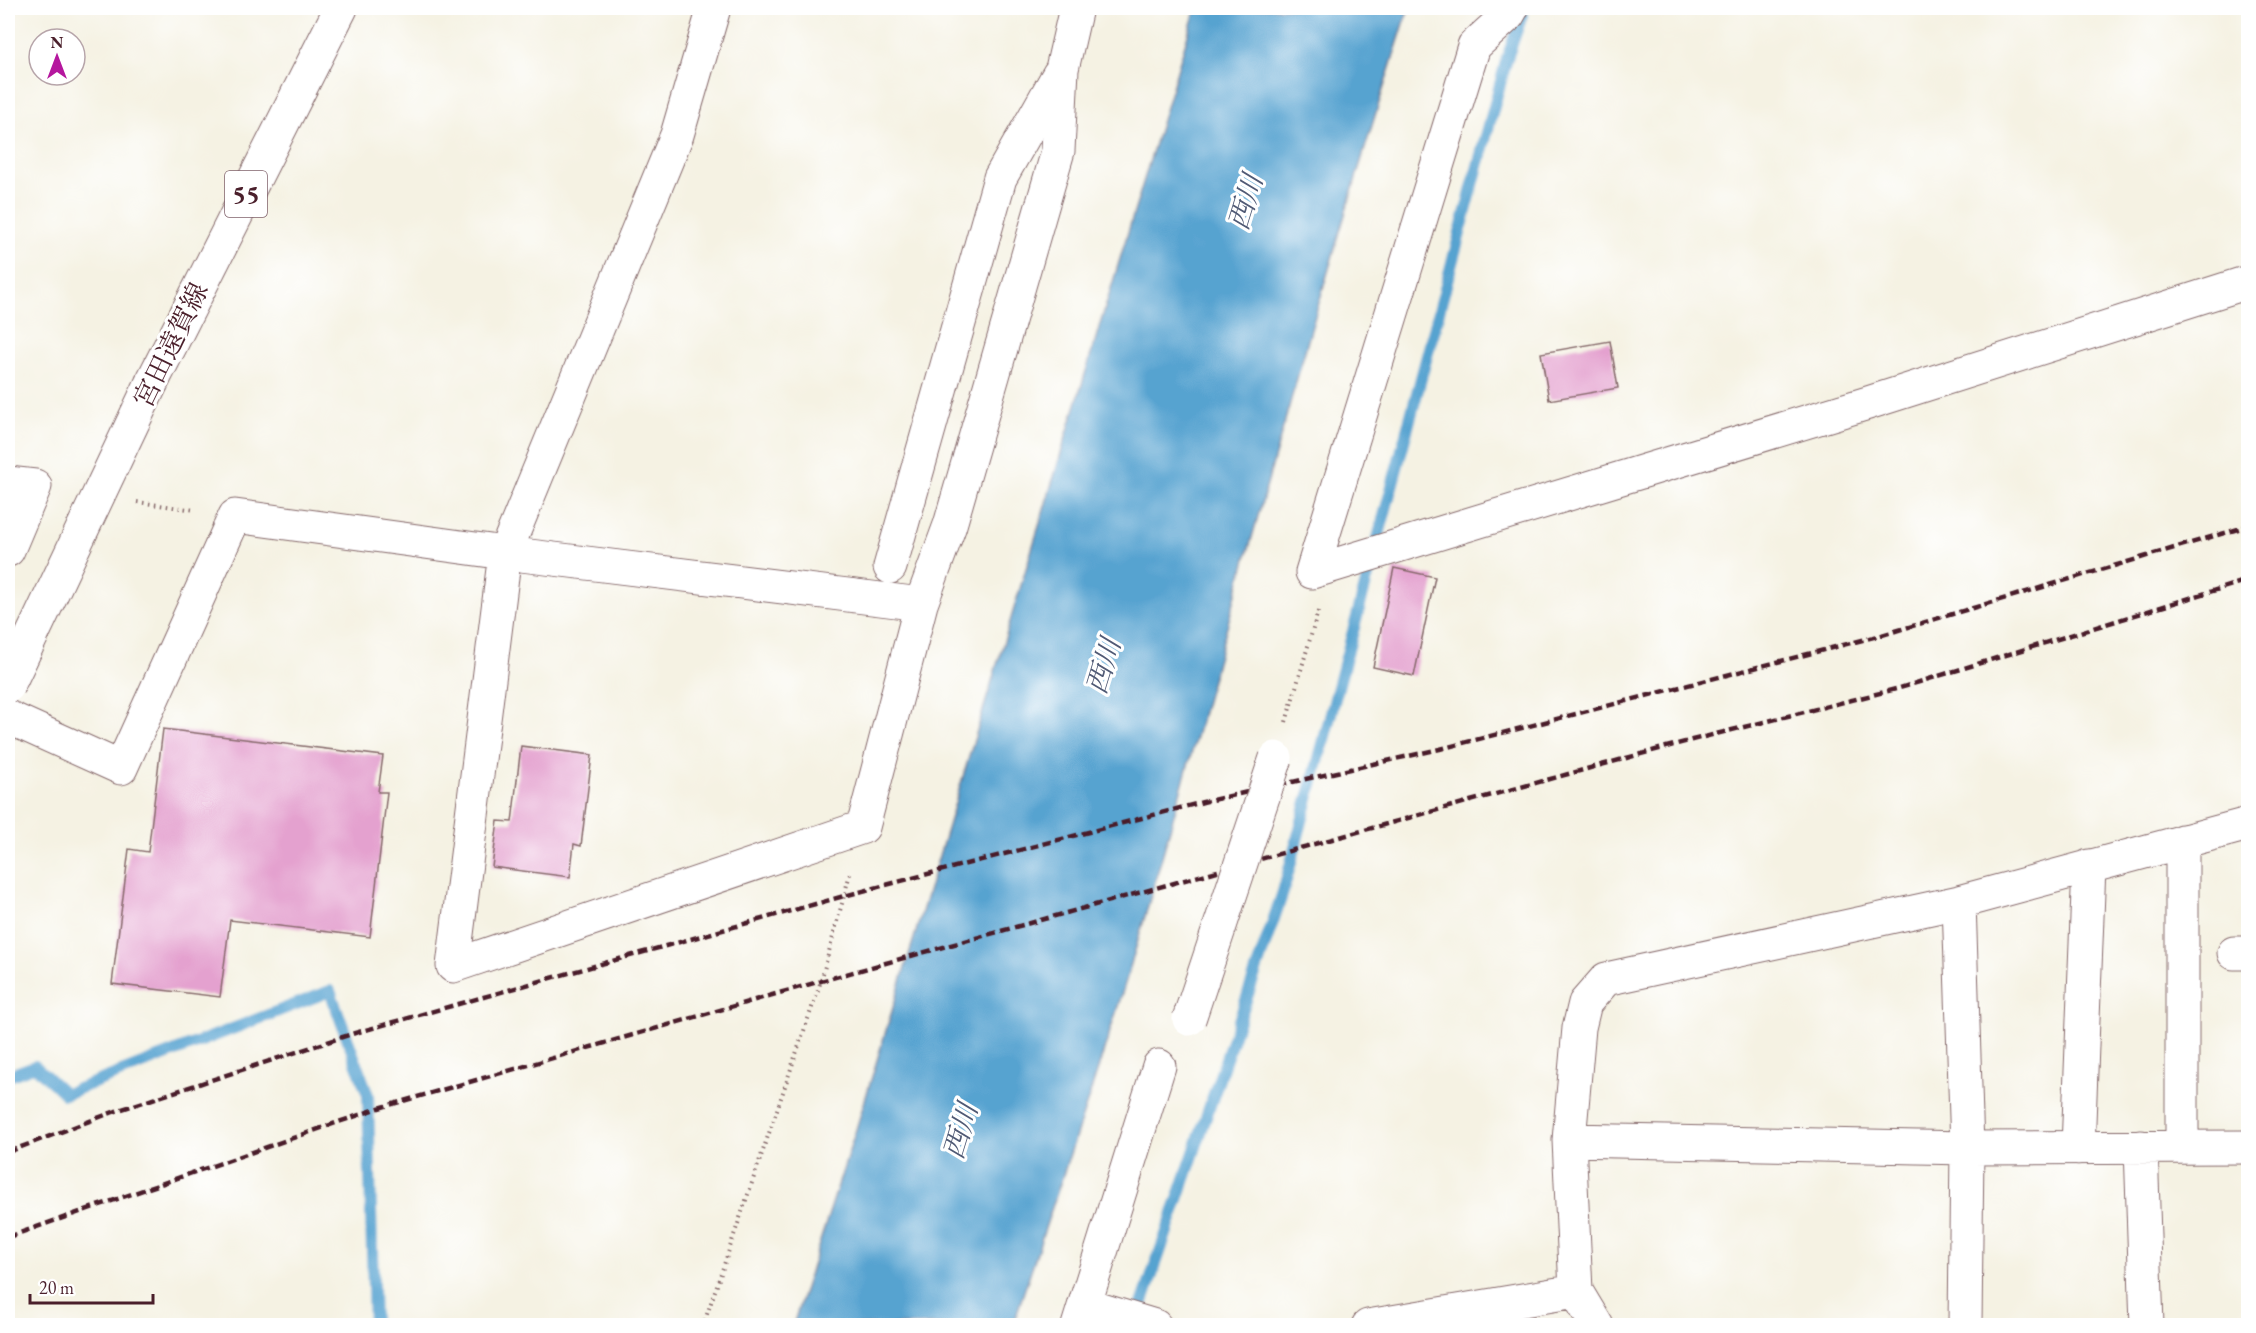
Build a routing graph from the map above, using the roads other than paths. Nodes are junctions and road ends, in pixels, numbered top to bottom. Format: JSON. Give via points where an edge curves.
{"nodes":[{"id":1,"x":341,"y":8,"type":"edge"},
{"id":2,"x":714,"y":8,"type":"edge"},
{"id":3,"x":1076,"y":8,"type":"edge"},
{"id":4,"x":1512,"y":8,"type":"edge"},
{"id":5,"x":1062,"y":69,"type":"junction"},
{"id":6,"x":2248,"y":282,"type":"edge"},
{"id":7,"x":8,"y":483,"type":"edge"},
{"id":8,"x":8,"y":550,"type":"edge"},
{"id":9,"x":506,"y":553,"type":"junction"},
{"id":10,"x":890,"y":567,"type":"dead end"},
{"id":11,"x":921,"y":604,"type":"junction"},
{"id":12,"x":8,"y":686,"type":"edge"},
{"id":13,"x":8,"y":717,"type":"edge"},
{"id":14,"x":1276,"y":758,"type":"road end"},
{"id":15,"x":2242,"y":833,"type":"edge"},
{"id":16,"x":2182,"y":841,"type":"junction"},
{"id":17,"x":2089,"y":866,"type":"junction"},
{"id":18,"x":1959,"y":902,"type":"junction"},
{"id":19,"x":1189,"y":1019,"type":"dead end"},
{"id":20,"x":1160,"y":1066,"type":"dead end"},
{"id":21,"x":1569,"y":1140,"type":"junction"},
{"id":22,"x":2141,"y":1147,"type":"junction"},
{"id":23,"x":2182,"y":1147,"type":"junction"},
{"id":24,"x":2248,"y":1147,"type":"edge"},
{"id":25,"x":1967,"y":1148,"type":"junction"},
{"id":26,"x":2078,"y":1148,"type":"junction"},
{"id":27,"x":1576,"y":1291,"type":"junction"},
{"id":28,"x":1088,"y":1313,"type":"edge"},
{"id":29,"x":1155,"y":1326,"type":"edge"},
{"id":30,"x":1368,"y":1326,"type":"edge"},
{"id":31,"x":1597,"y":1326,"type":"edge"},
{"id":32,"x":1965,"y":1326,"type":"edge"},
{"id":33,"x":2147,"y":1326,"type":"edge"}],
"edges":[{"from":1,"to":12,"type":"street","name":"宮田遠賀線","number":"55","bridge":true,"via":[[153,382]]},
{"from":2,"to":9,"type":"street","via":[[677,135]]},
{"from":3,"to":5,"type":"street"},
{"from":4,"to":6,"type":"street","via":[[1474,46],[1312,572],[1868,403]]},
{"from":5,"to":10,"type":"street","via":[[1000,178]]},
{"from":5,"to":11,"type":"street","via":[[1058,151],[950,525]]},
{"from":7,"to":8,"type":"street","via":[[35,486]]},
{"from":9,"to":11,"type":"street"},
{"from":9,"to":11,"type":"street","via":[[453,966],[863,827]]},
{"from":9,"to":13,"type":"street","via":[[235,516],[121,768]]},
{"from":14,"to":19,"type":"street","bridge":true},
{"from":15,"to":16,"type":"street"},
{"from":16,"to":17,"type":"street"},
{"from":16,"to":23,"type":"street"},
{"from":17,"to":18,"type":"street"},
{"from":17,"to":26,"type":"street"},
{"from":18,"to":21,"type":"street","via":[[1606,979],[1585,1003],[1581,1020]]},
{"from":18,"to":25,"type":"street"},
{"from":20,"to":28,"type":"street"},
{"from":21,"to":25,"type":"street"},
{"from":21,"to":27,"type":"street"},
{"from":22,"to":23,"type":"street"},
{"from":22,"to":26,"type":"street"},
{"from":22,"to":33,"type":"street"},
{"from":23,"to":24,"type":"street"},
{"from":25,"to":26,"type":"street"},
{"from":25,"to":32,"type":"street"},
{"from":27,"to":30,"type":"street"},
{"from":27,"to":31,"type":"street"},
{"from":28,"to":29,"type":"street"}]}
